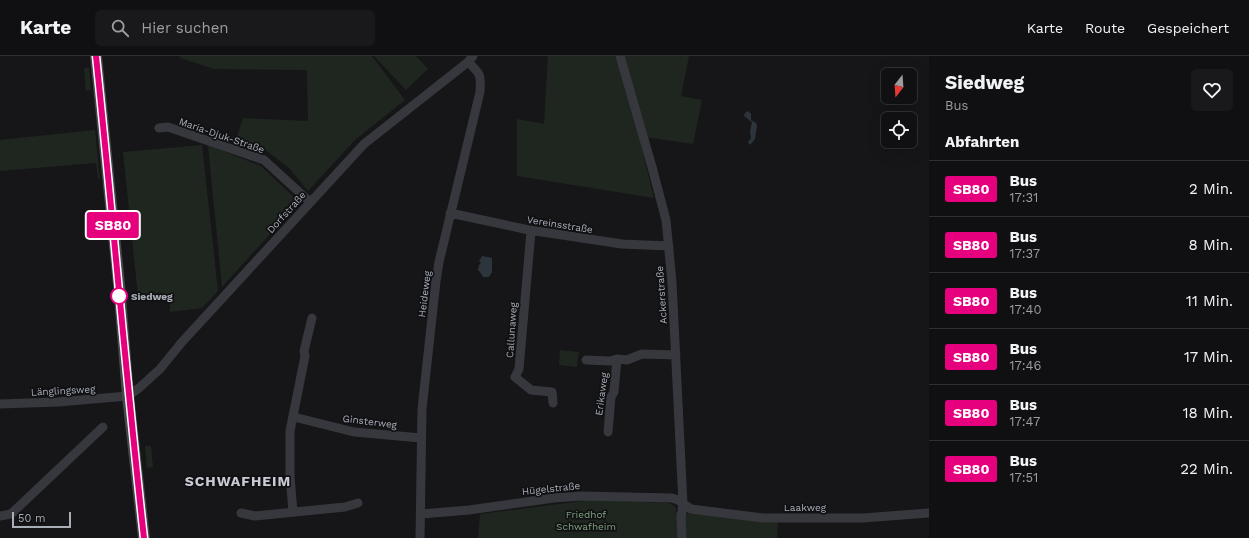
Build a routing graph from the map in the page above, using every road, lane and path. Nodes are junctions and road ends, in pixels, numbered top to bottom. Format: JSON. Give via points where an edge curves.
{"nodes":[{"id":1,"x":96,"y":56,"type":"edge"},
{"id":2,"x":620,"y":56,"type":"edge"},
{"id":3,"x":471,"y":59,"type":"edge"},
{"id":4,"x":160,"y":128,"type":"dead end"},
{"id":5,"x":310,"y":202,"type":"junction"},
{"id":6,"x":450,"y":213,"type":"junction"},
{"id":7,"x":531,"y":231,"type":"junction"},
{"id":8,"x":669,"y":246,"type":"junction"},
{"id":9,"x":312,"y":318,"type":"dead end"},
{"id":10,"x":676,"y":355,"type":"junction"},
{"id":11,"x":617,"y":359,"type":"junction"},
{"id":12,"x":586,"y":360,"type":"dead end"},
{"id":13,"x":128,"y":396,"type":"junction"},
{"id":14,"x":553,"y":403,"type":"dead end"},
{"id":15,"x":0,"y":404,"type":"edge"},
{"id":16,"x":294,"y":416,"type":"junction"},
{"id":17,"x":103,"y":427,"type":"dead end"},
{"id":18,"x":608,"y":432,"type":"dead end"},
{"id":19,"x":421,"y":438,"type":"junction"},
{"id":20,"x":358,"y":503,"type":"dead end"},
{"id":21,"x":683,"y":504,"type":"junction"},
{"id":22,"x":293,"y":512,"type":"junction"},
{"id":23,"x":241,"y":513,"type":"dead end"},
{"id":24,"x":929,"y":513,"type":"edge"},
{"id":25,"x":421,"y":514,"type":"junction"},
{"id":26,"x":0,"y":516,"type":"edge"},
{"id":27,"x":144,"y":538,"type":"edge"},
{"id":28,"x":420,"y":538,"type":"edge"},
{"id":29,"x":682,"y":538,"type":"edge"}],
"edges":[{"from":1,"to":13,"type":"main road"},
{"from":2,"to":8,"type":"street","name":"Ackerstraße","via":[[661,199]]},
{"from":3,"to":5,"type":"street","name":"Dorfstraße","via":[[364,144]]},
{"from":3,"to":6,"type":"street","name":"Heideweg","via":[[481,78],[480,92]]},
{"from":4,"to":5,"type":"street","name":"Maria-Djuk-Straße","via":[[168,128],[264,160]]},
{"from":5,"to":13,"type":"street","name":"Dorfstraße","via":[[160,369]]},
{"from":6,"to":7,"type":"street","name":"Vereinsstraße"},
{"from":6,"to":19,"type":"street","name":"Heideweg","via":[[436,281]]},
{"from":7,"to":8,"type":"street","name":"Vereinsstraße","via":[[622,244]]},
{"from":7,"to":14,"type":"street","name":"Callunaweg","via":[[519,369],[515,377],[531,390],[552,392]]},
{"from":8,"to":10,"type":"street","name":"Ackerstraße"},
{"from":9,"to":16,"type":"street"},
{"from":10,"to":11,"type":"street","name":"Erikaweg","via":[[642,354],[627,360]]},
{"from":10,"to":21,"type":"street","name":"Ackerstraße"},
{"from":11,"to":12,"type":"street","name":"Erikaweg"},
{"from":11,"to":18,"type":"street","name":"Erikaweg"},
{"from":13,"to":15,"type":"street","name":"Länglingsweg"},
{"from":13,"to":27,"type":"main road"},
{"from":16,"to":19,"type":"street","name":"Ginsterweg","via":[[354,432]]},
{"from":16,"to":22,"type":"street","via":[[290,431],[289,459]]},
{"from":17,"to":26,"type":"street","via":[[11,514]]},
{"from":19,"to":25,"type":"street","name":"Heideweg"},
{"from":20,"to":22,"type":"street","via":[[345,507]]},
{"from":21,"to":24,"type":"street","name":"Laakweg","via":[[691,509],[764,518],[863,518]]},
{"from":21,"to":25,"type":"street","name":"Hügelstraße","via":[[672,498],[582,496]]},
{"from":21,"to":29,"type":"street","name":"Ackerstraße"},
{"from":22,"to":23,"type":"street","via":[[255,516]]},
{"from":25,"to":28,"type":"street","name":"Heideweg"}]}
